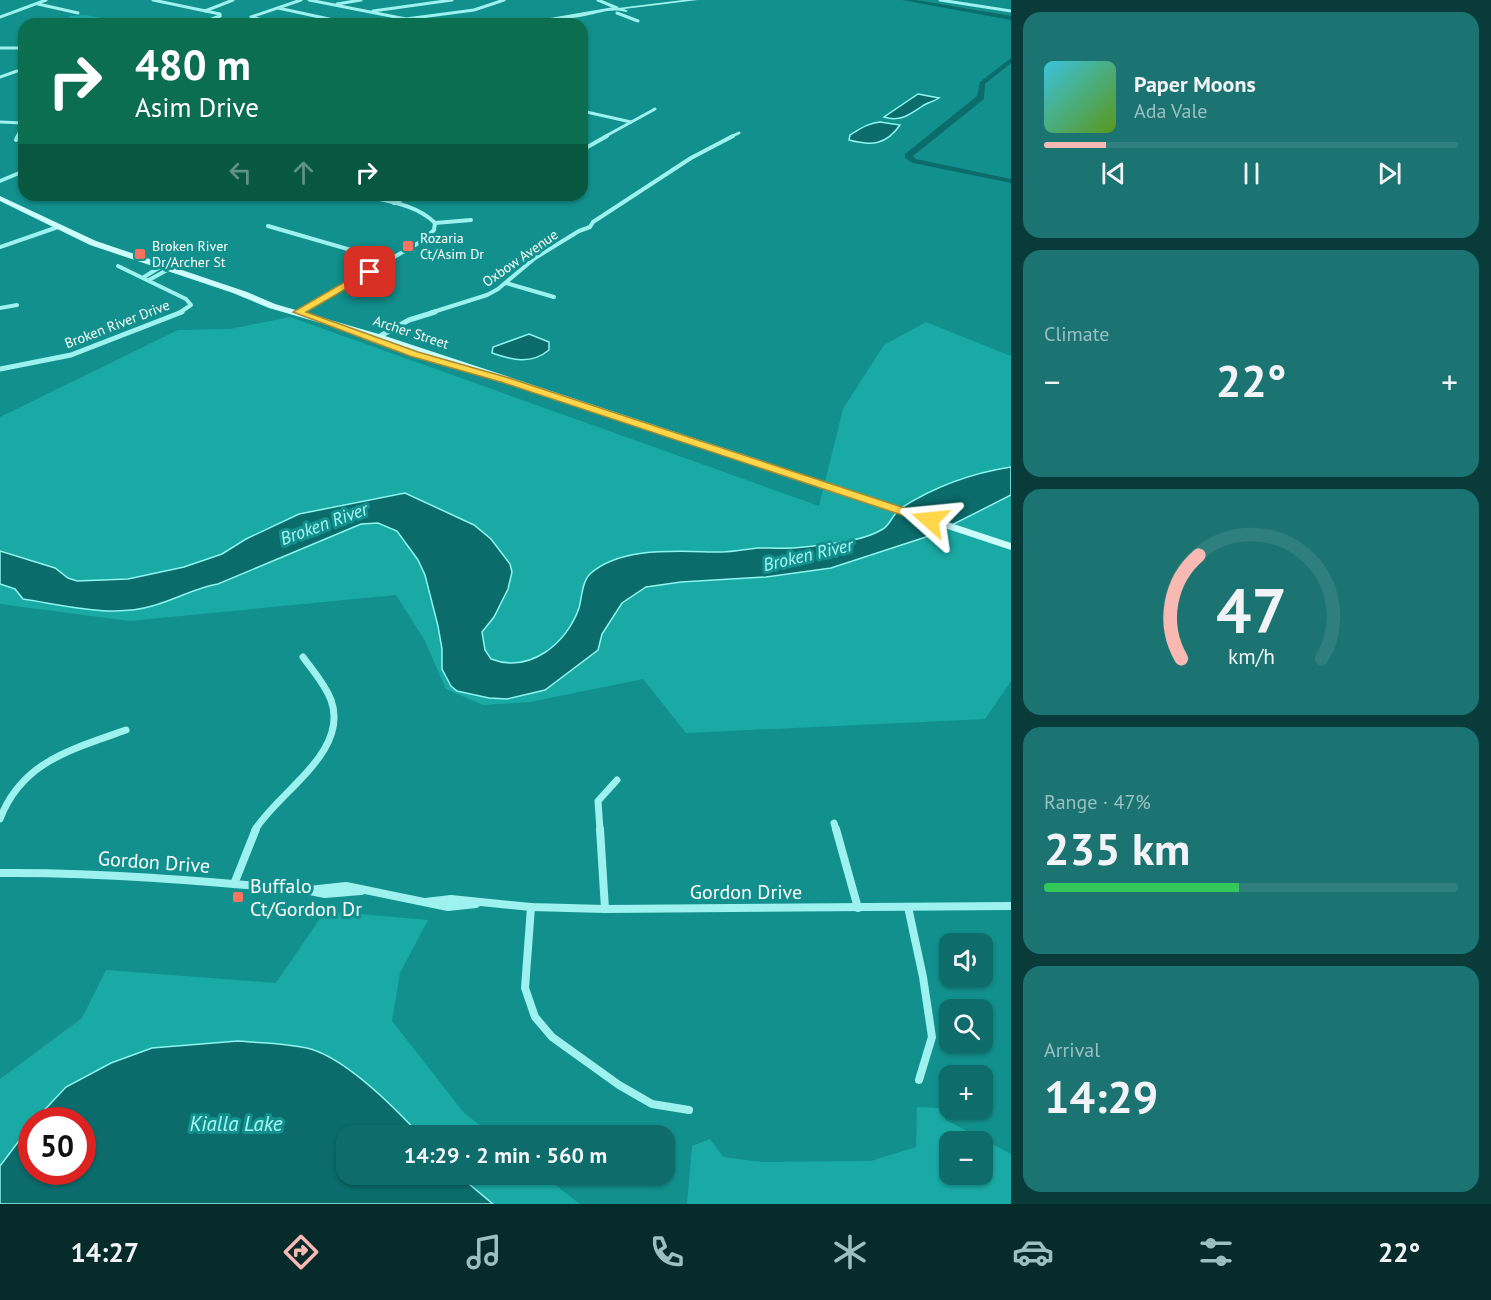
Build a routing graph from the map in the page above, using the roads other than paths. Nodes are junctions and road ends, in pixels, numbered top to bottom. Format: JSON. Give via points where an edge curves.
{"nodes":[{"id":1,"x":46,"y":0,"type":"edge"},
{"id":2,"x":153,"y":0,"type":"edge"},
{"id":3,"x":233,"y":0,"type":"edge"},
{"id":4,"x":301,"y":0,"type":"edge"},
{"id":5,"x":309,"y":0,"type":"edge"},
{"id":6,"x":361,"y":0,"type":"edge"},
{"id":7,"x":452,"y":0,"type":"edge"},
{"id":8,"x":504,"y":0,"type":"edge"},
{"id":9,"x":696,"y":0,"type":"edge"},
{"id":10,"x":940,"y":0,"type":"edge"},
{"id":11,"x":600,"y":1,"type":"edge"},
{"id":12,"x":35,"y":3,"type":"junction"},
{"id":13,"x":333,"y":5,"type":"junction"},
{"id":14,"x":646,"y":7,"type":"junction"},
{"id":15,"x":277,"y":8,"type":"junction"},
{"id":16,"x":609,"y":9,"type":"junction"},
{"id":17,"x":617,"y":10,"type":"junction"},
{"id":18,"x":205,"y":11,"type":"junction"},
{"id":19,"x":626,"y":11,"type":"junction"},
{"id":20,"x":1011,"y":11,"type":"edge"},
{"id":21,"x":370,"y":12,"type":"junction"},
{"id":22,"x":78,"y":13,"type":"dead end"},
{"id":23,"x":587,"y":14,"type":"junction"},
{"id":24,"x":0,"y":16,"type":"edge"},
{"id":25,"x":214,"y":18,"type":"edge"},
{"id":26,"x":255,"y":18,"type":"edge"},
{"id":27,"x":324,"y":18,"type":"edge"},
{"id":28,"x":559,"y":18,"type":"edge"},
{"id":29,"x":0,"y":48,"type":"edge"},
{"id":30,"x":18,"y":48,"type":"edge"},
{"id":31,"x":17,"y":71,"type":"dead end"},
{"id":32,"x":0,"y":77,"type":"edge"},
{"id":33,"x":655,"y":109,"type":"dead end"},
{"id":34,"x":588,"y":112,"type":"edge"},
{"id":35,"x":0,"y":122,"type":"edge"},
{"id":36,"x":632,"y":122,"type":"junction"},
{"id":37,"x":18,"y":123,"type":"edge"},
{"id":38,"x":739,"y":134,"type":"dead end"},
{"id":39,"x":18,"y":136,"type":"edge"},
{"id":40,"x":16,"y":140,"type":"dead end"},
{"id":41,"x":588,"y":147,"type":"edge"},
{"id":42,"x":18,"y":173,"type":"edge"},
{"id":43,"x":0,"y":180,"type":"edge"},
{"id":44,"x":0,"y":198,"type":"edge"},
{"id":45,"x":383,"y":201,"type":"edge"},
{"id":46,"x":399,"y":201,"type":"edge"},
{"id":47,"x":0,"y":204,"type":"edge"},
{"id":48,"x":394,"y":204,"type":"junction"},
{"id":49,"x":22,"y":212,"type":"junction"},
{"id":50,"x":471,"y":220,"type":"dead end"},
{"id":51,"x":435,"y":223,"type":"junction"},
{"id":52,"x":268,"y":226,"type":"dead end"},
{"id":53,"x":54,"y":228,"type":"junction"},
{"id":54,"x":0,"y":247,"type":"edge"},
{"id":55,"x":389,"y":261,"type":"junction"},
{"id":56,"x":118,"y":266,"type":"dead end"},
{"id":57,"x":164,"y":268,"type":"junction"},
{"id":58,"x":144,"y":277,"type":"junction"},
{"id":59,"x":149,"y":280,"type":"junction"},
{"id":60,"x":506,"y":283,"type":"junction"},
{"id":61,"x":555,"y":297,"type":"dead end"},
{"id":62,"x":17,"y":304,"type":"dead end"},
{"id":63,"x":0,"y":308,"type":"edge"},
{"id":64,"x":299,"y":313,"type":"junction"},
{"id":65,"x":376,"y":338,"type":"junction"},
{"id":66,"x":0,"y":369,"type":"edge"},
{"id":67,"x":1011,"y":547,"type":"edge"},
{"id":68,"x":303,"y":657,"type":"dead end"},
{"id":69,"x":126,"y":730,"type":"dead end"},
{"id":70,"x":617,"y":780,"type":"dead end"},
{"id":71,"x":0,"y":819,"type":"edge"},
{"id":72,"x":834,"y":823,"type":"dead end"},
{"id":73,"x":0,"y":873,"type":"edge"},
{"id":74,"x":234,"y":884,"type":"junction"},
{"id":75,"x":1011,"y":906,"type":"edge"},
{"id":76,"x":531,"y":907,"type":"junction"},
{"id":77,"x":908,"y":907,"type":"junction"},
{"id":78,"x":858,"y":908,"type":"junction"},
{"id":79,"x":605,"y":909,"type":"junction"},
{"id":80,"x":919,"y":1080,"type":"dead end"},
{"id":81,"x":689,"y":1110,"type":"dead end"}],
"edges":[{"from":1,"to":12,"type":"street"},
{"from":2,"to":18,"type":"street"},
{"from":3,"to":18,"type":"street"},
{"from":4,"to":15,"type":"street"},
{"from":5,"to":13,"type":"street"},
{"from":6,"to":13,"type":"street"},
{"from":7,"to":21,"type":"street"},
{"from":8,"to":21,"type":"street","via":[[478,9],[410,18]]},
{"from":9,"to":14,"type":"street"},
{"from":10,"to":20,"type":"street"},
{"from":11,"to":16,"type":"street"},
{"from":11,"to":17,"type":"street"},
{"from":12,"to":22,"type":"street"},
{"from":12,"to":24,"type":"street"},
{"from":13,"to":21,"type":"street"},
{"from":14,"to":17,"type":"street"},
{"from":14,"to":19,"type":"street"},
{"from":15,"to":26,"type":"street","via":[[251,17]]},
{"from":15,"to":27,"type":"street"},
{"from":16,"to":17,"type":"street"},
{"from":16,"to":23,"type":"street"},
{"from":17,"to":19,"type":"street"},
{"from":17,"to":19,"type":"street","via":[[638,21]]},
{"from":17,"to":23,"type":"street"},
{"from":18,"to":25,"type":"street","via":[[220,14]]},
{"from":23,"to":28,"type":"street"},
{"from":29,"to":30,"type":"street"},
{"from":31,"to":32,"type":"street"},
{"from":33,"to":36,"type":"street"},
{"from":34,"to":36,"type":"street"},
{"from":35,"to":37,"type":"street"},
{"from":36,"to":41,"type":"street"},
{"from":38,"to":60,"type":"street","name":"Oxbow Avenue","via":[[724,138],[590,227],[535,258]]},
{"from":39,"to":40,"type":"street"},
{"from":42,"to":43,"type":"street"},
{"from":44,"to":49,"type":"main road","name":"Archer Street"},
{"from":45,"to":48,"type":"street"},
{"from":46,"to":48,"type":"street"},
{"from":47,"to":49,"type":"main road","name":"Archer Street"},
{"from":48,"to":51,"type":"street","via":[[426,214]]},
{"from":49,"to":53,"type":"main road","name":"Archer Street"},
{"from":50,"to":51,"type":"street"},
{"from":51,"to":55,"type":"street","via":[[431,234]]},
{"from":52,"to":55,"type":"street"},
{"from":53,"to":54,"type":"street"},
{"from":53,"to":57,"type":"main road","name":"Archer Street"},
{"from":55,"to":64,"type":"street"},
{"from":56,"to":58,"type":"street","name":"Broken River Drive"},
{"from":57,"to":58,"type":"street"},
{"from":57,"to":59,"type":"street","name":"Broken River Drive"},
{"from":57,"to":64,"type":"main road","name":"Archer Street"},
{"from":58,"to":59,"type":"street","name":"Broken River Drive"},
{"from":59,"to":66,"type":"street","name":"Broken River Drive","via":[[189,301],[190,307],[78,353]]},
{"from":60,"to":61,"type":"street"},
{"from":60,"to":65,"type":"street","name":"Oxbow Avenue","via":[[487,295],[409,320]]},
{"from":62,"to":63,"type":"street"},
{"from":64,"to":65,"type":"main road","name":"Archer Street"},
{"from":65,"to":67,"type":"main road","name":"Archer Street","via":[[438,362],[505,380]]},
{"from":68,"to":74,"type":"street","via":[[332,703],[330,735],[309,770],[267,812],[252,835]]},
{"from":69,"to":71,"type":"street","via":[[50,759],[21,780],[4,804]]},
{"from":70,"to":79,"type":"street","via":[[598,801]]},
{"from":72,"to":78,"type":"street"},
{"from":73,"to":74,"type":"street","name":"Gordon Drive","via":[[70,873]]},
{"from":74,"to":76,"type":"street","name":"Gordon Drive","via":[[325,894],[361,891],[448,907],[482,903]]},
{"from":75,"to":77,"type":"street","name":"Gordon Drive"},
{"from":76,"to":79,"type":"street","name":"Gordon Drive"},
{"from":76,"to":81,"type":"street","via":[[525,988],[536,1017],[552,1037],[619,1085],[652,1104]]},
{"from":77,"to":78,"type":"street","name":"Gordon Drive"},
{"from":77,"to":80,"type":"street","via":[[932,1037]]},
{"from":78,"to":79,"type":"street","name":"Gordon Drive"}]}
